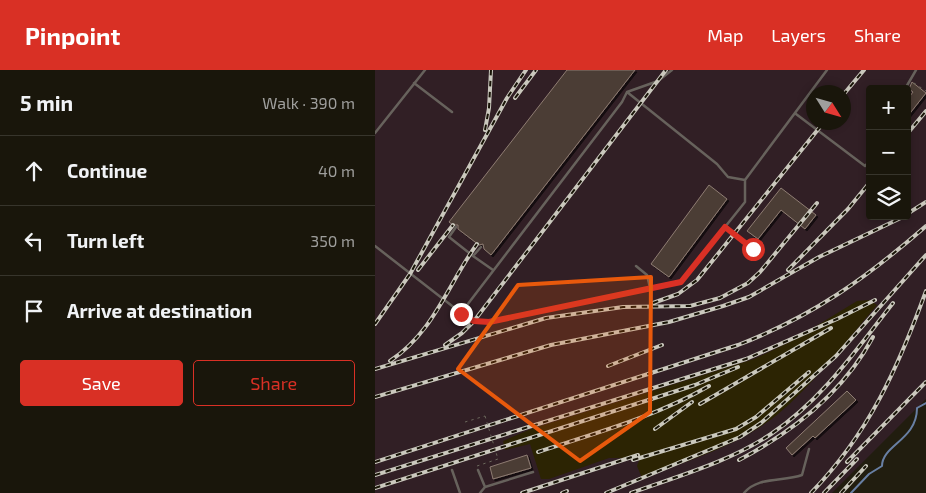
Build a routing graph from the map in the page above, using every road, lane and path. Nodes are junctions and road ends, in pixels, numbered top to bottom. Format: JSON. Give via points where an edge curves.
{"nodes":[{"id":1,"x":425,"y":70,"type":"edge"},
{"id":2,"x":672,"y":70,"type":"edge"},
{"id":3,"x":827,"y":70,"type":"edge"},
{"id":4,"x":917,"y":70,"type":"edge"},
{"id":5,"x":911,"y":80,"type":"junction"},
{"id":6,"x":414,"y":83,"type":"junction"},
{"id":7,"x":908,"y":85,"type":"edge"},
{"id":8,"x":926,"y":91,"type":"edge"},
{"id":9,"x":627,"y":92,"type":"junction"},
{"id":10,"x":453,"y":112,"type":"dead end"},
{"id":11,"x":796,"y":114,"type":"junction"},
{"id":12,"x":375,"y":133,"type":"edge"},
{"id":13,"x":866,"y":165,"type":"edge"},
{"id":14,"x":745,"y":180,"type":"junction"},
{"id":15,"x":456,"y":227,"type":"dead end"},
{"id":16,"x":725,"y":227,"type":"junction"},
{"id":17,"x":375,"y":246,"type":"edge"},
{"id":18,"x":481,"y":247,"type":"dead end"},
{"id":19,"x":753,"y":249,"type":"dead end"},
{"id":20,"x":473,"y":256,"type":"junction"},
{"id":21,"x":636,"y":266,"type":"dead end"},
{"id":22,"x":493,"y":270,"type":"junction"},
{"id":23,"x":650,"y":288,"type":"junction"},
{"id":24,"x":461,"y":314,"type":"junction"},
{"id":25,"x":465,"y":422,"type":"dead end"},
{"id":26,"x":809,"y":449,"type":"dead end"},
{"id":27,"x":477,"y":468,"type":"joint"},
{"id":28,"x":452,"y":470,"type":"dead end"},
{"id":29,"x":533,"y":472,"type":"dead end"},
{"id":30,"x":485,"y":487,"type":"junction"},
{"id":31,"x":460,"y":493,"type":"edge"},
{"id":32,"x":480,"y":493,"type":"edge"},
{"id":33,"x":744,"y":493,"type":"edge"}],
"edges":[{"from":1,"to":6,"type":"lane"},
{"from":2,"to":9,"type":"lane","via":[[658,81]]},
{"from":3,"to":11,"type":"lane"},
{"from":4,"to":5,"type":"lane"},
{"from":5,"to":7,"type":"lane"},
{"from":5,"to":8,"type":"path"},
{"from":6,"to":10,"type":"lane"},
{"from":6,"to":12,"type":"lane"},
{"from":9,"to":14,"type":"lane","via":[[717,164],[728,177]]},
{"from":9,"to":22,"type":"lane"},
{"from":11,"to":13,"type":"lane"},
{"from":11,"to":14,"type":"lane"},
{"from":14,"to":16,"type":"lane","via":[[745,202]]},
{"from":15,"to":20,"type":"lane","via":[[449,237]]},
{"from":16,"to":19,"type":"lane"},
{"from":16,"to":23,"type":"lane","via":[[681,282]]},
{"from":17,"to":24,"type":"lane"},
{"from":18,"to":20,"type":"lane"},
{"from":20,"to":22,"type":"lane"},
{"from":21,"to":23,"type":"lane","via":[[647,275]]},
{"from":22,"to":24,"type":"lane"},
{"from":23,"to":24,"type":"lane","via":[[489,322],[474,321]]},
{"from":25,"to":27,"type":"path","bridge":true,"via":[[485,416],[498,459]]},
{"from":26,"to":33,"type":"lane","via":[[802,475],[761,482]]},
{"from":27,"to":30,"type":"lane"},
{"from":28,"to":31,"type":"lane"},
{"from":29,"to":30,"type":"lane"},
{"from":30,"to":32,"type":"lane"}]}
